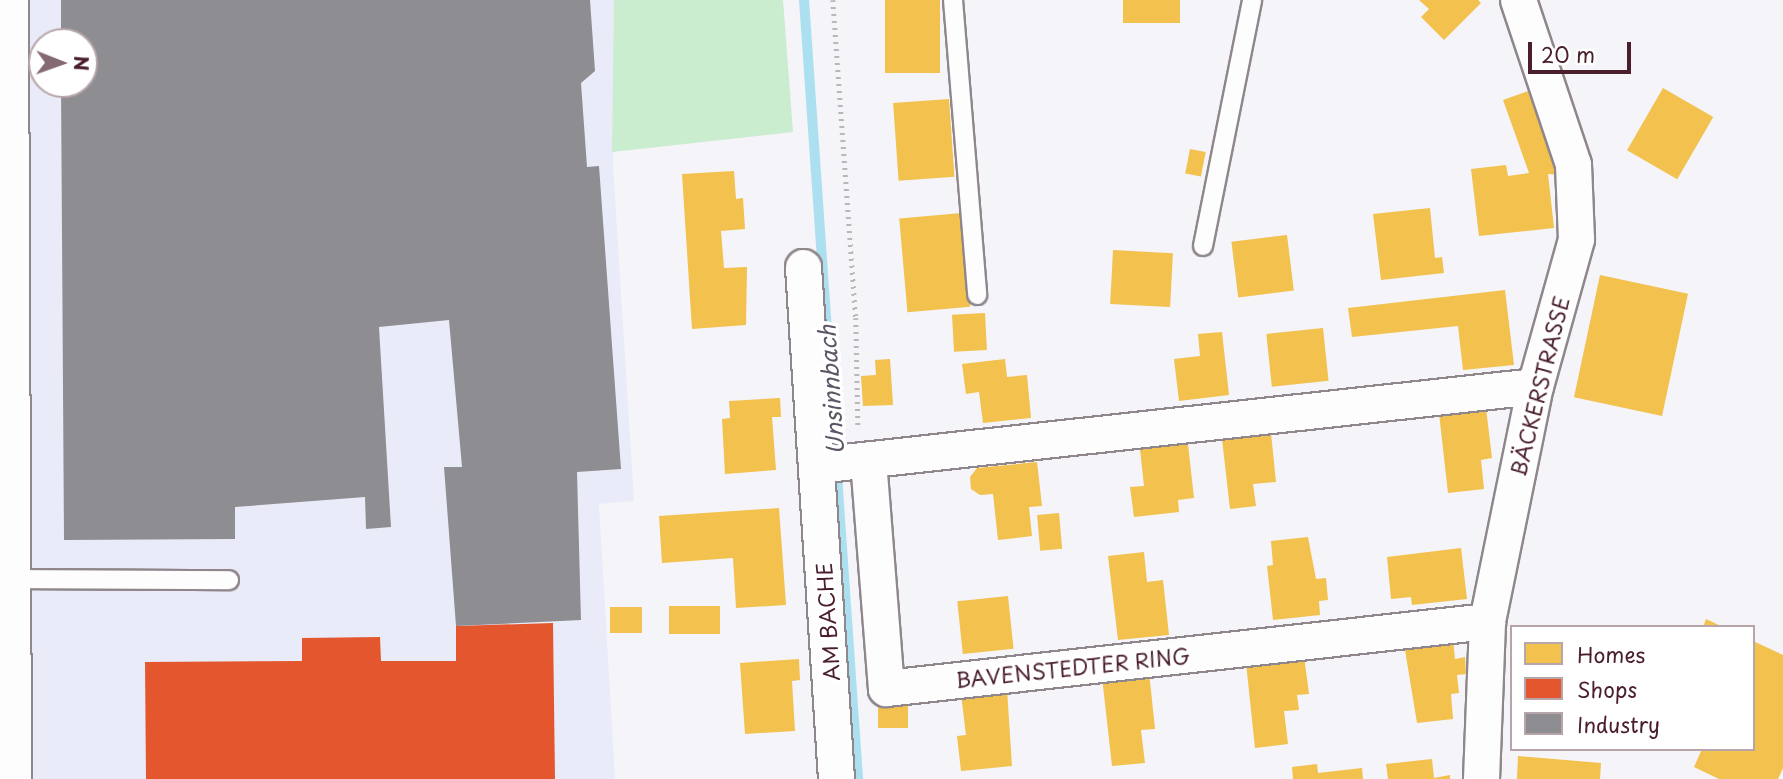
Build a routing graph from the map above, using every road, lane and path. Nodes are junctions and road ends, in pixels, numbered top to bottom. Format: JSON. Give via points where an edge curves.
{"nodes":[{"id":1,"x":9,"y":0,"type":"edge"},
{"id":2,"x":833,"y":0,"type":"edge"},
{"id":3,"x":953,"y":0,"type":"edge"},
{"id":4,"x":1252,"y":0,"type":"edge"},
{"id":5,"x":1518,"y":0,"type":"edge"},
{"id":6,"x":1203,"y":246,"type":"dead end"},
{"id":7,"x":803,"y":267,"type":"dead end"},
{"id":8,"x":5,"y":272,"type":"edge"},
{"id":9,"x":976,"y":295,"type":"dead end"},
{"id":10,"x":1535,"y":386,"type":"junction"},
{"id":11,"x":844,"y":463,"type":"junction"},
{"id":12,"x":11,"y":579,"type":"junction"},
{"id":13,"x":229,"y":580,"type":"dead end"},
{"id":14,"x":1487,"y":621,"type":"junction"},
{"id":15,"x":12,"y":779,"type":"edge"},
{"id":16,"x":836,"y":779,"type":"edge"},
{"id":17,"x":1481,"y":779,"type":"edge"}],
"edges":[{"from":1,"to":8,"type":"street"},
{"from":2,"to":11,"type":"path","via":[[856,318]]},
{"from":3,"to":9,"type":"lane"},
{"from":4,"to":6,"type":"lane"},
{"from":5,"to":10,"type":"street","name":"BÄCKERSTRASSE","via":[[1573,164],[1576,239]]},
{"from":7,"to":11,"type":"street","name":"AM BACHE"},
{"from":8,"to":12,"type":"street"},
{"from":10,"to":11,"type":"street"},
{"from":10,"to":14,"type":"street","name":"BÄCKERSTRASSE"},
{"from":11,"to":14,"type":"street","name":"BAVENSTEDTER RING","via":[[886,688]]},
{"from":11,"to":16,"type":"street","name":"AM BACHE"},
{"from":12,"to":13,"type":"lane"},
{"from":12,"to":15,"type":"street"},
{"from":14,"to":17,"type":"street","name":"BÄCKERSTRASSE"}]}
